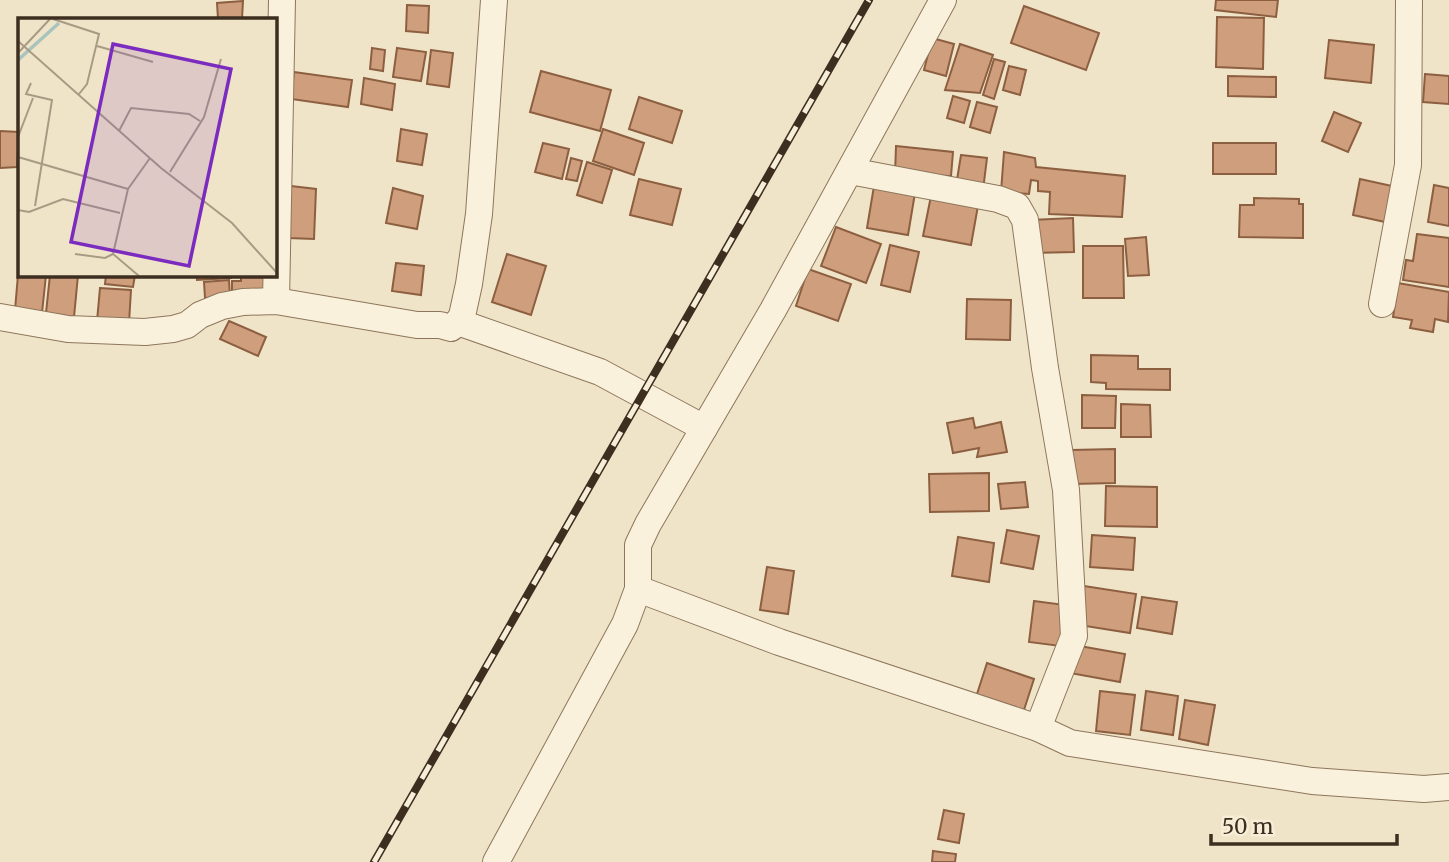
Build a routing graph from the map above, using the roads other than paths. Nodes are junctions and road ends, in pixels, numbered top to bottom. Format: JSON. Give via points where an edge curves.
{"nodes":[{"id":1,"x":282,"y":0,"type":"edge"},
{"id":2,"x":494,"y":0,"type":"edge"},
{"id":3,"x":943,"y":0,"type":"edge"},
{"id":4,"x":1409,"y":0,"type":"edge"},
{"id":5,"x":850,"y":171,"type":"junction"},
{"id":6,"x":276,"y":301,"type":"junction"},
{"id":7,"x":1382,"y":304,"type":"dead end"},
{"id":8,"x":0,"y":317,"type":"edge"},
{"id":9,"x":458,"y":322,"type":"junction"},
{"id":10,"x":704,"y":428,"type":"junction"},
{"id":11,"x":638,"y":589,"type":"junction"},
{"id":12,"x":1038,"y":728,"type":"junction"},
{"id":13,"x":1449,"y":787,"type":"edge"},
{"id":14,"x":496,"y":862,"type":"edge"}],
"edges":[{"from":1,"to":6,"type":"street"},
{"from":2,"to":9,"type":"street","via":[[479,214],[469,284]]},
{"from":3,"to":5,"type":"street"},
{"from":4,"to":7,"type":"street","via":[[1408,165]]},
{"from":5,"to":10,"type":"street"},
{"from":5,"to":12,"type":"street","via":[[998,199],[1017,206],[1025,220],[1066,490],[1074,636]]},
{"from":6,"to":8,"type":"street","via":[[222,306],[187,325],[145,332],[68,329]]},
{"from":6,"to":9,"type":"street","via":[[417,325],[450,328]]},
{"from":9,"to":10,"type":"street","via":[[600,372]]},
{"from":10,"to":11,"type":"street","via":[[638,545]]},
{"from":11,"to":12,"type":"street","via":[[779,642]]},
{"from":11,"to":14,"type":"street","via":[[625,624]]},
{"from":12,"to":13,"type":"street","via":[[1070,743],[1312,781]]}]}
